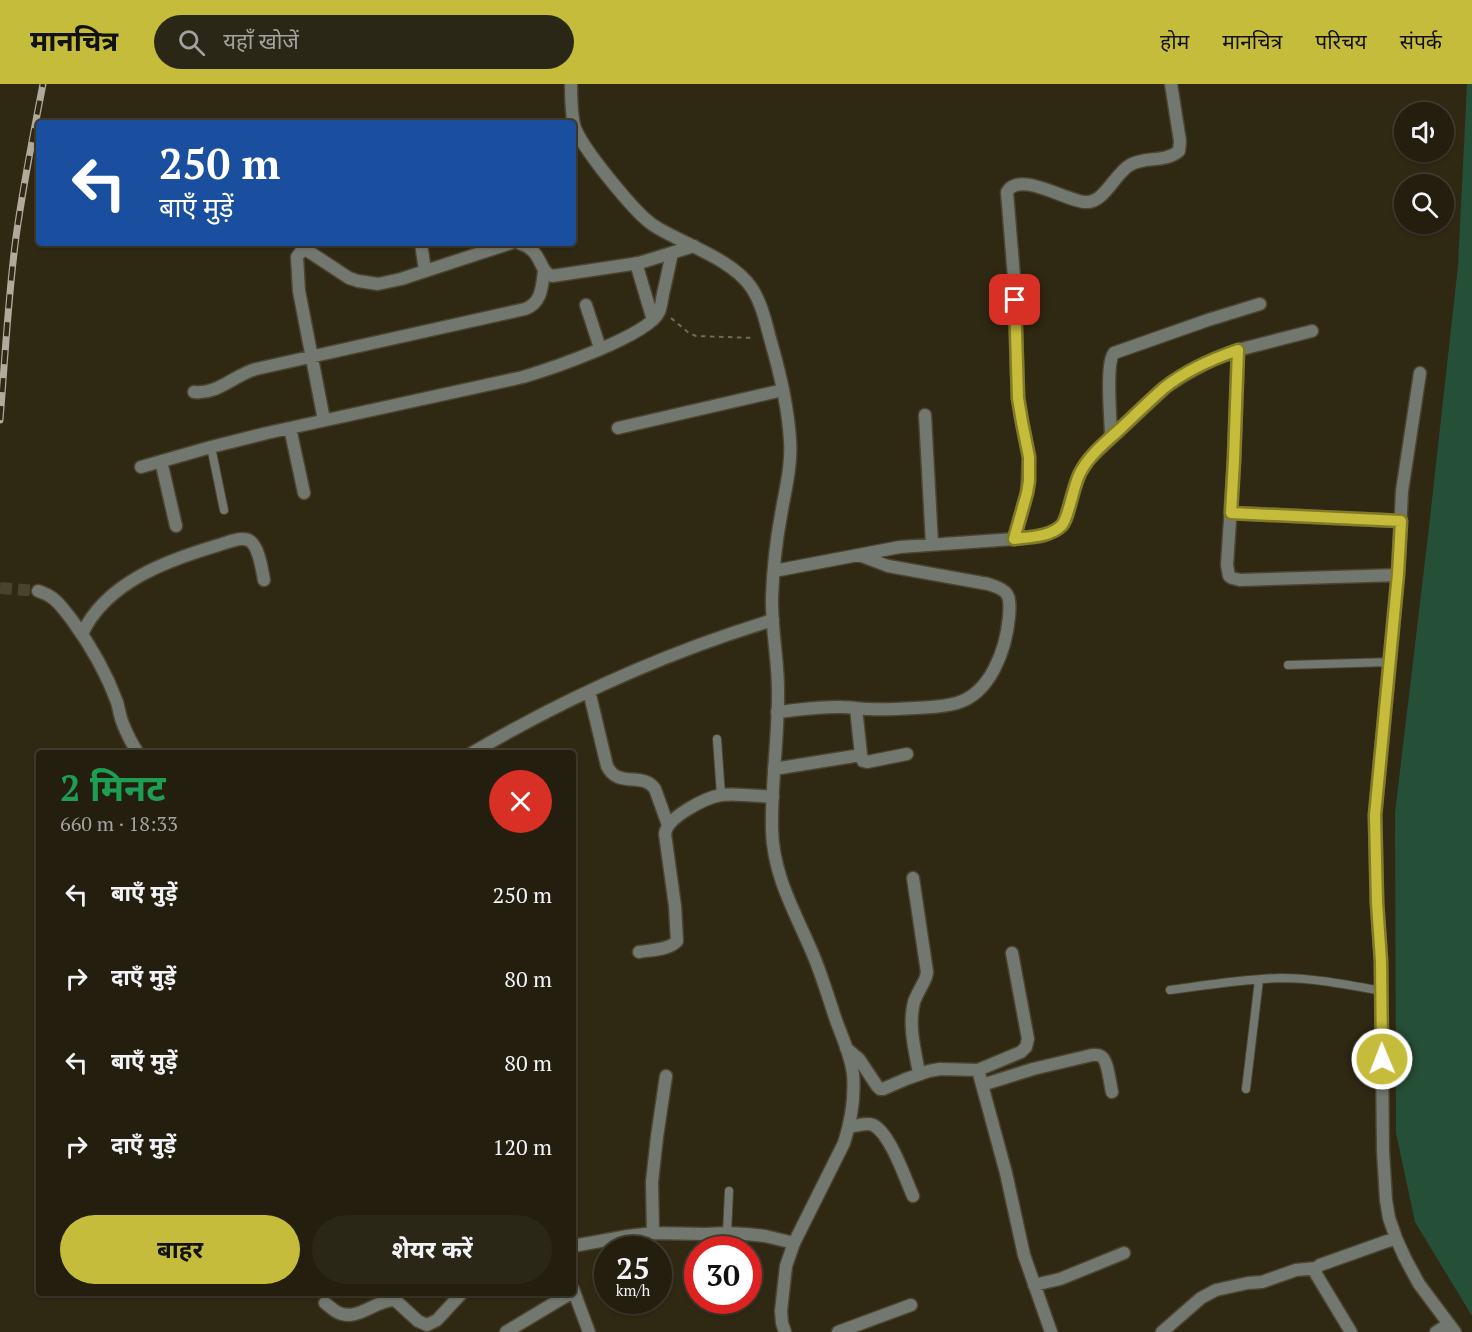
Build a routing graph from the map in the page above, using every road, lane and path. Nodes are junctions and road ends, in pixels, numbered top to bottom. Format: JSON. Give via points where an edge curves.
{"nodes":[{"id":1,"x":571,"y":84,"type":"edge"},
{"id":2,"x":1171,"y":84,"type":"edge"},
{"id":3,"x":573,"y":120,"type":"edge"},
{"id":4,"x":576,"y":131,"type":"edge"},
{"id":5,"x":421,"y":246,"type":"edge"},
{"id":6,"x":502,"y":246,"type":"edge"},
{"id":7,"x":526,"y":246,"type":"edge"},
{"id":8,"x":694,"y":246,"type":"junction"},
{"id":9,"x":298,"y":248,"type":"edge"},
{"id":10,"x":672,"y":254,"type":"junction"},
{"id":11,"x":636,"y":263,"type":"junction"},
{"id":12,"x":425,"y":271,"type":"junction"},
{"id":13,"x":544,"y":271,"type":"junction"},
{"id":14,"x":1260,"y":303,"type":"dead end"},
{"id":15,"x":586,"y":305,"type":"dead end"},
{"id":16,"x":656,"y":315,"type":"junction"},
{"id":17,"x":1312,"y":331,"type":"dead end"},
{"id":18,"x":770,"y":339,"type":"junction"},
{"id":19,"x":600,"y":348,"type":"junction"},
{"id":20,"x":1238,"y":350,"type":"junction"},
{"id":21,"x":312,"y":356,"type":"junction"},
{"id":22,"x":1420,"y":373,"type":"dead end"},
{"id":23,"x":783,"y":390,"type":"junction"},
{"id":24,"x":194,"y":392,"type":"dead end"},
{"id":25,"x":925,"y":415,"type":"dead end"},
{"id":26,"x":324,"y":420,"type":"junction"},
{"id":27,"x":290,"y":428,"type":"junction"},
{"id":28,"x":618,"y":428,"type":"dead end"},
{"id":29,"x":1111,"y":437,"type":"junction"},
{"id":30,"x":211,"y":447,"type":"junction"},
{"id":31,"x":160,"y":461,"type":"junction"},
{"id":32,"x":141,"y":467,"type":"dead end"},
{"id":33,"x":304,"y":493,"type":"dead end"},
{"id":34,"x":224,"y":510,"type":"dead end"},
{"id":35,"x":1231,"y":513,"type":"junction"},
{"id":36,"x":1401,"y":521,"type":"junction"},
{"id":37,"x":177,"y":526,"type":"dead end"},
{"id":38,"x":1014,"y":539,"type":"junction"},
{"id":39,"x":932,"y":544,"type":"junction"},
{"id":40,"x":859,"y":555,"type":"junction"},
{"id":41,"x":774,"y":571,"type":"junction"},
{"id":42,"x":1398,"y":574,"type":"junction"},
{"id":43,"x":264,"y":580,"type":"dead end"},
{"id":44,"x":38,"y":591,"type":"tunnel mouth"},
{"id":45,"x":773,"y":620,"type":"junction"},
{"id":46,"x":82,"y":634,"type":"junction"},
{"id":47,"x":1390,"y":662,"type":"junction"},
{"id":48,"x":1288,"y":665,"type":"dead end"},
{"id":49,"x":589,"y":691,"type":"junction"},
{"id":50,"x":856,"y":708,"type":"junction"},
{"id":51,"x":777,"y":712,"type":"junction"},
{"id":52,"x":717,"y":739,"type":"dead end"},
{"id":53,"x":490,"y":749,"type":"edge"},
{"id":54,"x":136,"y":750,"type":"edge"},
{"id":55,"x":908,"y":754,"type":"dead end"},
{"id":56,"x":861,"y":755,"type":"junction"},
{"id":57,"x":774,"y":769,"type":"junction"},
{"id":58,"x":721,"y":795,"type":"junction"},
{"id":59,"x":772,"y":797,"type":"junction"},
{"id":60,"x":668,"y":825,"type":"junction"},
{"id":61,"x":913,"y":878,"type":"dead end"},
{"id":62,"x":639,"y":952,"type":"dead end"},
{"id":63,"x":1012,"y":953,"type":"dead end"},
{"id":64,"x":1259,"y":980,"type":"junction"},
{"id":65,"x":1170,"y":990,"type":"dead end"},
{"id":66,"x":1382,"y":991,"type":"junction"},
{"id":67,"x":846,"y":1048,"type":"junction"},
{"id":68,"x":978,"y":1070,"type":"junction"},
{"id":69,"x":919,"y":1073,"type":"junction"},
{"id":70,"x":666,"y":1077,"type":"dead end"},
{"id":71,"x":982,"y":1085,"type":"junction"},
{"id":72,"x":1246,"y":1089,"type":"dead end"},
{"id":73,"x":1112,"y":1092,"type":"dead end"},
{"id":74,"x":849,"y":1127,"type":"junction"},
{"id":75,"x":729,"y":1191,"type":"dead end"},
{"id":76,"x":914,"y":1196,"type":"dead end"},
{"id":77,"x":653,"y":1233,"type":"junction"},
{"id":78,"x":727,"y":1233,"type":"junction"},
{"id":79,"x":1396,"y":1238,"type":"junction"},
{"id":80,"x":794,"y":1243,"type":"junction"},
{"id":81,"x":576,"y":1245,"type":"edge"},
{"id":82,"x":1124,"y":1253,"type":"dead end"},
{"id":83,"x":1316,"y":1268,"type":"junction"},
{"id":84,"x":1034,"y":1285,"type":"junction"},
{"id":85,"x":459,"y":1296,"type":"edge"},
{"id":86,"x":565,"y":1296,"type":"edge"},
{"id":87,"x":575,"y":1296,"type":"edge"},
{"id":88,"x":326,"y":1303,"type":"dead end"},
{"id":89,"x":911,"y":1305,"type":"dead end"},
{"id":90,"x":1452,"y":1328,"type":"edge"},
{"id":91,"x":506,"y":1332,"type":"edge"},
{"id":92,"x":589,"y":1332,"type":"edge"},
{"id":93,"x":785,"y":1332,"type":"edge"},
{"id":94,"x":838,"y":1332,"type":"edge"},
{"id":95,"x":1051,"y":1332,"type":"edge"},
{"id":96,"x":1162,"y":1332,"type":"edge"},
{"id":97,"x":1351,"y":1332,"type":"edge"},
{"id":98,"x":1436,"y":1332,"type":"edge"}],
"edges":[{"from":1,"to":3,"type":"street"},
{"from":2,"to":38,"type":"street","via":[[1180,141],[1175,155],[1128,165],[1091,202],[1022,183],[1007,192],[1018,398],[1029,457],[1027,493]]},
{"from":4,"to":8,"type":"street","via":[[642,216]]},
{"from":5,"to":12,"type":"street"},
{"from":6,"to":12,"type":"street"},
{"from":7,"to":13,"type":"street","via":[[535,252]]},
{"from":8,"to":10,"type":"street"},
{"from":8,"to":18,"type":"street","via":[[717,258],[752,288]]},
{"from":9,"to":12,"type":"street","via":[[358,281],[378,284]]},
{"from":9,"to":21,"type":"street","via":[[299,291]]},
{"from":10,"to":11,"type":"street"},
{"from":10,"to":16,"type":"street"},
{"from":11,"to":13,"type":"street","via":[[555,276]]},
{"from":11,"to":16,"type":"street"},
{"from":13,"to":21,"type":"street","via":[[540,298],[532,306]]},
{"from":14,"to":29,"type":"street","via":[[1114,353],[1109,368]]},
{"from":15,"to":19,"type":"street"},
{"from":16,"to":18,"type":"path","via":[[696,336]]},
{"from":16,"to":19,"type":"street","via":[[635,332]]},
{"from":17,"to":20,"type":"street"},
{"from":18,"to":23,"type":"street"},
{"from":19,"to":26,"type":"street","via":[[523,377]]},
{"from":20,"to":29,"type":"street","via":[[1166,387]]},
{"from":20,"to":35,"type":"street"},
{"from":21,"to":24,"type":"street","via":[[248,371],[220,387]]},
{"from":21,"to":26,"type":"street"},
{"from":22,"to":36,"type":"street"},
{"from":23,"to":28,"type":"street"},
{"from":23,"to":41,"type":"street","via":[[790,441]]},
{"from":25,"to":39,"type":"street"},
{"from":26,"to":27,"type":"street"},
{"from":27,"to":30,"type":"street"},
{"from":27,"to":33,"type":"street"},
{"from":29,"to":38,"type":"street","via":[[1080,473],[1062,526],[1042,536]]},
{"from":30,"to":31,"type":"street"},
{"from":30,"to":34,"type":"lane"},
{"from":31,"to":32,"type":"street"},
{"from":31,"to":37,"type":"street"},
{"from":35,"to":36,"type":"street"},
{"from":35,"to":42,"type":"street","via":[[1227,572],[1232,578]]},
{"from":36,"to":42,"type":"street"},
{"from":38,"to":39,"type":"street"},
{"from":39,"to":40,"type":"street"},
{"from":40,"to":41,"type":"street"},
{"from":40,"to":50,"type":"street","via":[[888,566],[1000,588],[1010,603],[1002,651],[980,690],[967,699],[938,706]]},
{"from":41,"to":45,"type":"street"},
{"from":42,"to":47,"type":"street"},
{"from":43,"to":46,"type":"street","via":[[251,541],[212,547],[141,575],[106,600]]},
{"from":44,"to":46,"type":"street","via":[[54,598]]},
{"from":45,"to":49,"type":"street","via":[[723,635]]},
{"from":45,"to":51,"type":"street"},
{"from":46,"to":54,"type":"street","via":[[104,670],[122,723]]},
{"from":47,"to":48,"type":"lane"},
{"from":47,"to":66,"type":"street","via":[[1375,815]]},
{"from":49,"to":53,"type":"street"},
{"from":49,"to":60,"type":"street","via":[[608,769],[616,777],[652,784]]},
{"from":50,"to":51,"type":"street"},
{"from":50,"to":56,"type":"street"},
{"from":51,"to":57,"type":"street"},
{"from":52,"to":58,"type":"lane"},
{"from":55,"to":56,"type":"street","via":[[867,762]]},
{"from":56,"to":57,"type":"street"},
{"from":57,"to":59,"type":"street"},
{"from":58,"to":59,"type":"street"},
{"from":58,"to":60,"type":"street","via":[[702,801]]},
{"from":59,"to":67,"type":"street","via":[[774,859]]},
{"from":60,"to":62,"type":"street","via":[[665,834],[677,941]]},
{"from":61,"to":69,"type":"street","via":[[927,972],[913,1014]]},
{"from":63,"to":68,"type":"street","via":[[1028,1043],[1014,1056]]},
{"from":64,"to":65,"type":"lane"},
{"from":64,"to":66,"type":"lane","via":[[1310,980]]},
{"from":64,"to":72,"type":"lane"},
{"from":66,"to":79,"type":"street","via":[[1385,1190]]},
{"from":67,"to":69,"type":"street","via":[[880,1089]]},
{"from":67,"to":74,"type":"street","via":[[853,1071]]},
{"from":68,"to":69,"type":"street"},
{"from":68,"to":71,"type":"street"},
{"from":70,"to":77,"type":"street","via":[[652,1182]]},
{"from":71,"to":73,"type":"street","via":[[1099,1055],[1106,1064]]},
{"from":71,"to":84,"type":"street"},
{"from":74,"to":76,"type":"street","via":[[871,1125],[881,1131]]},
{"from":74,"to":80,"type":"street"},
{"from":75,"to":78,"type":"lane"},
{"from":77,"to":78,"type":"street"},
{"from":77,"to":81,"type":"street"},
{"from":78,"to":80,"type":"street"},
{"from":79,"to":83,"type":"street"},
{"from":79,"to":90,"type":"street","via":[[1419,1284]]},
{"from":80,"to":93,"type":"street","via":[[786,1266],[782,1300]]},
{"from":82,"to":84,"type":"street","via":[[1060,1279]]},
{"from":83,"to":96,"type":"street","via":[[1216,1290]]},
{"from":83,"to":97,"type":"street"},
{"from":84,"to":95,"type":"street"},
{"from":85,"to":88,"type":"street","via":[[428,1325],[394,1300],[353,1315],[337,1312]]},
{"from":86,"to":91,"type":"street"},
{"from":87,"to":92,"type":"street"},
{"from":89,"to":94,"type":"street"},
{"from":90,"to":98,"type":"street"}]}
